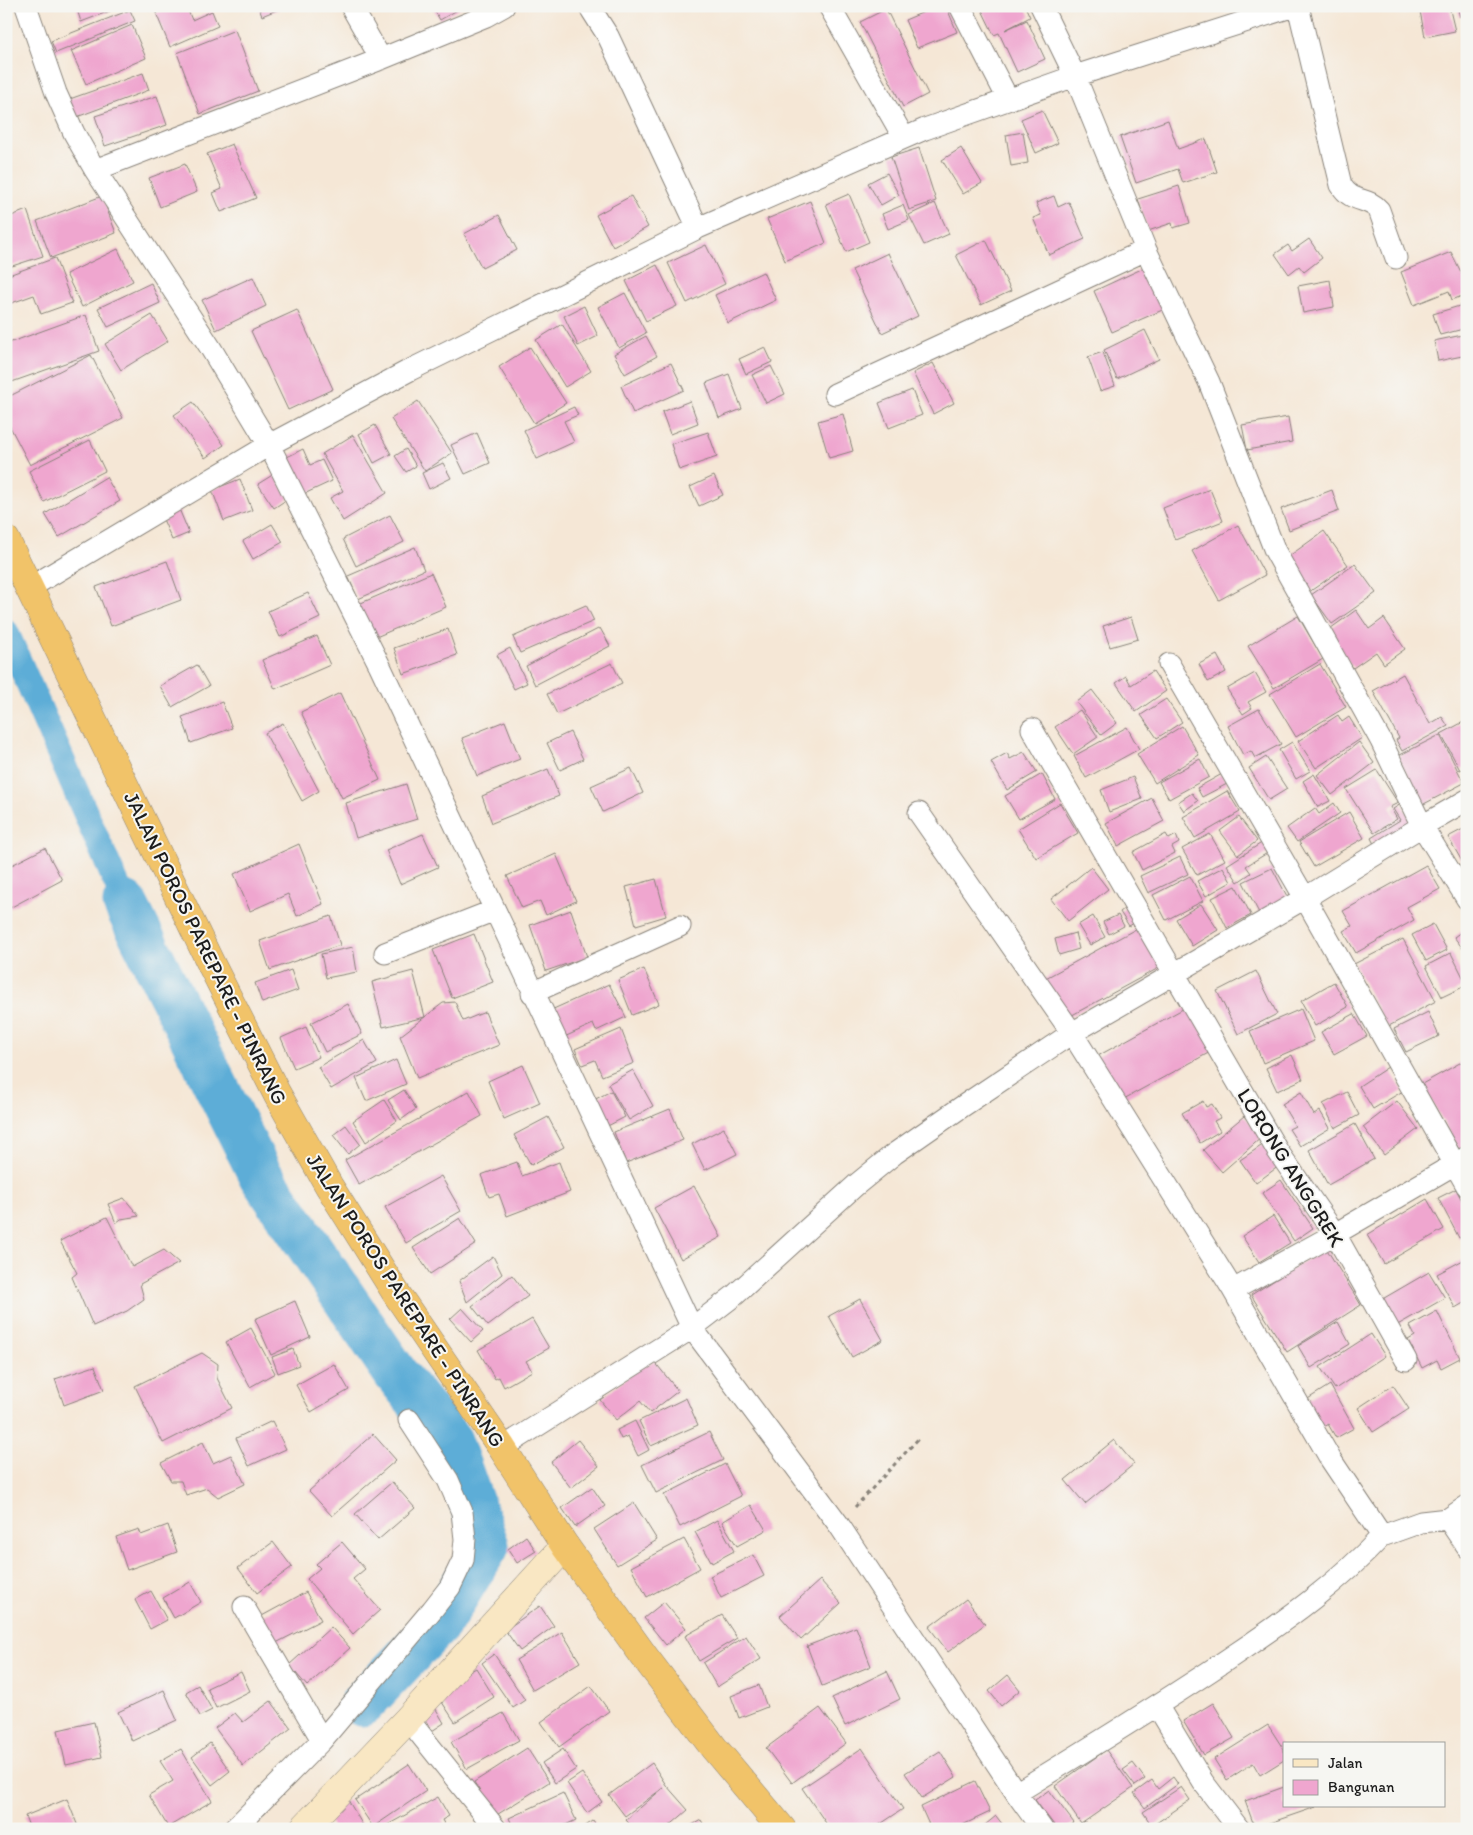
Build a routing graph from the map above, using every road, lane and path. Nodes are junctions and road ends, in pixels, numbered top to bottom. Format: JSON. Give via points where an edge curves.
{"nodes":[{"id":1,"x":26,"y":6,"type":"edge"},
{"id":2,"x":352,"y":6,"type":"edge"},
{"id":3,"x":504,"y":6,"type":"edge"},
{"id":4,"x":589,"y":6,"type":"edge"},
{"id":5,"x":829,"y":6,"type":"edge"},
{"id":6,"x":960,"y":6,"type":"edge"},
{"id":7,"x":1040,"y":6,"type":"edge"},
{"id":8,"x":1294,"y":6,"type":"edge"},
{"id":9,"x":1298,"y":6,"type":"edge"},
{"id":10,"x":381,"y":59,"type":"junction"},
{"id":11,"x":1075,"y":76,"type":"junction"},
{"id":12,"x":1008,"y":99,"type":"junction"},
{"id":13,"x":904,"y":138,"type":"junction"},
{"id":14,"x":95,"y":170,"type":"junction"},
{"id":15,"x":698,"y":228,"type":"junction"},
{"id":16,"x":1146,"y":250,"type":"junction"},
{"id":17,"x":1396,"y":258,"type":"dead end"},
{"id":18,"x":835,"y":394,"type":"dead end"},
{"id":19,"x":269,"y":445,"type":"junction"},
{"id":20,"x":6,"y":540,"type":"edge"},
{"id":21,"x":29,"y":588,"type":"junction"},
{"id":22,"x":1168,"y":664,"type":"dead end"},
{"id":23,"x":1032,"y":729,"type":"dead end"},
{"id":24,"x":1467,"y":800,"type":"edge"},
{"id":25,"x":919,"y":813,"type":"dead end"},
{"id":26,"x":1422,"y":826,"type":"junction"},
{"id":27,"x":1305,"y":898,"type":"junction"},
{"id":28,"x":1467,"y":899,"type":"edge"},
{"id":29,"x":495,"y":910,"type":"junction"},
{"id":30,"x":680,"y":926,"type":"dead end"},
{"id":31,"x":385,"y":953,"type":"dead end"},
{"id":32,"x":1175,"y":975,"type":"junction"},
{"id":33,"x":532,"y":992,"type":"junction"},
{"id":34,"x":1072,"y":1033,"type":"junction"},
{"id":35,"x":1460,"y":1160,"type":"edge"},
{"id":36,"x":1467,"y":1186,"type":"edge"},
{"id":37,"x":1335,"y":1234,"type":"junction"},
{"id":38,"x":1233,"y":1290,"type":"junction"},
{"id":39,"x":692,"y":1328,"type":"junction"},
{"id":40,"x":1406,"y":1360,"type":"dead end"},
{"id":41,"x":409,"y":1420,"type":"dead end"},
{"id":42,"x":919,"y":1438,"type":"dead end"},
{"id":43,"x":502,"y":1448,"type":"junction"},
{"id":44,"x":1467,"y":1506,"type":"edge"},
{"id":45,"x":1448,"y":1519,"type":"junction"},
{"id":46,"x":839,"y":1525,"type":"junction"},
{"id":47,"x":1382,"y":1536,"type":"junction"},
{"id":48,"x":565,"y":1546,"type":"junction"},
{"id":49,"x":1467,"y":1547,"type":"edge"},
{"id":50,"x":244,"y":1607,"type":"dead end"},
{"id":51,"x":1158,"y":1707,"type":"junction"},
{"id":52,"x":408,"y":1719,"type":"junction"},
{"id":53,"x":322,"y":1740,"type":"junction"},
{"id":54,"x":1016,"y":1793,"type":"junction"},
{"id":55,"x":234,"y":1829,"type":"edge"},
{"id":56,"x":304,"y":1829,"type":"edge"},
{"id":57,"x":496,"y":1829,"type":"edge"},
{"id":58,"x":782,"y":1829,"type":"edge"},
{"id":59,"x":1042,"y":1829,"type":"edge"},
{"id":60,"x":1239,"y":1829,"type":"edge"}],
"edges":[{"from":1,"to":14,"type":"street","via":[[56,93]]},
{"from":2,"to":10,"type":"street"},
{"from":3,"to":10,"type":"street"},
{"from":4,"to":15,"type":"street","via":[[608,36]]},
{"from":5,"to":13,"type":"street"},
{"from":6,"to":12,"type":"street"},
{"from":7,"to":11,"type":"street"},
{"from":8,"to":11,"type":"street"},
{"from":9,"to":17,"type":"street","via":[[1341,185],[1352,198],[1375,205],[1379,210]]},
{"from":10,"to":14,"type":"street"},
{"from":11,"to":12,"type":"street"},
{"from":11,"to":16,"type":"street"},
{"from":12,"to":13,"type":"street"},
{"from":13,"to":15,"type":"street"},
{"from":14,"to":19,"type":"street","via":[[210,347]]},
{"from":15,"to":19,"type":"street","via":[[410,370]]},
{"from":16,"to":18,"type":"street"},
{"from":16,"to":26,"type":"street","via":[[1209,382],[1276,551],[1381,740]]},
{"from":19,"to":21,"type":"street"},
{"from":19,"to":29,"type":"street","via":[[380,666]]},
{"from":20,"to":21,"type":"highway","name":"JALAN POROS PAREPARE - PINRANG"},
{"from":21,"to":43,"type":"highway","name":"JALAN POROS PAREPARE - PINRANG","via":[[277,1094],[329,1186],[396,1293]]},
{"from":22,"to":27,"type":"street"},
{"from":23,"to":32,"type":"street","name":"LORONG ANGGREK"},
{"from":24,"to":26,"type":"street"},
{"from":25,"to":34,"type":"street"},
{"from":26,"to":27,"type":"street"},
{"from":26,"to":28,"type":"street"},
{"from":27,"to":32,"type":"street"},
{"from":27,"to":35,"type":"street"},
{"from":29,"to":31,"type":"street"},
{"from":29,"to":33,"type":"street"},
{"from":30,"to":33,"type":"street"},
{"from":32,"to":34,"type":"street"},
{"from":32,"to":37,"type":"street","name":"LORONG ANGGREK","via":[[1277,1150]]},
{"from":33,"to":39,"type":"street"},
{"from":34,"to":38,"type":"street"},
{"from":34,"to":39,"type":"street","via":[[894,1154],[736,1295]]},
{"from":35,"to":36,"type":"street"},
{"from":35,"to":37,"type":"street"},
{"from":37,"to":38,"type":"street"},
{"from":37,"to":40,"type":"street","name":"LORONG ANGGREK"},
{"from":38,"to":47,"type":"street","via":[[1331,1460]]},
{"from":39,"to":43,"type":"street"},
{"from":39,"to":46,"type":"street"},
{"from":41,"to":53,"type":"street","via":[[448,1480],[462,1512],[463,1560],[450,1586],[432,1610]]},
{"from":42,"to":46,"type":"path"},
{"from":43,"to":48,"type":"highway","name":"JALAN POROS PAREPARE - PINRANG"},
{"from":44,"to":45,"type":"street"},
{"from":45,"to":47,"type":"street","via":[[1421,1522]]},
{"from":45,"to":49,"type":"street"},
{"from":46,"to":54,"type":"street"},
{"from":47,"to":51,"type":"street","via":[[1324,1591]]},
{"from":48,"to":52,"type":"street"},
{"from":48,"to":58,"type":"highway","name":"JALAN POROS PAREPARE - PINRANG","via":[[702,1732]]},
{"from":50,"to":53,"type":"street"},
{"from":51,"to":54,"type":"street"},
{"from":51,"to":60,"type":"street","via":[[1203,1782]]},
{"from":52,"to":56,"type":"street"},
{"from":52,"to":57,"type":"street"},
{"from":53,"to":55,"type":"street"},
{"from":54,"to":59,"type":"street"}]}
